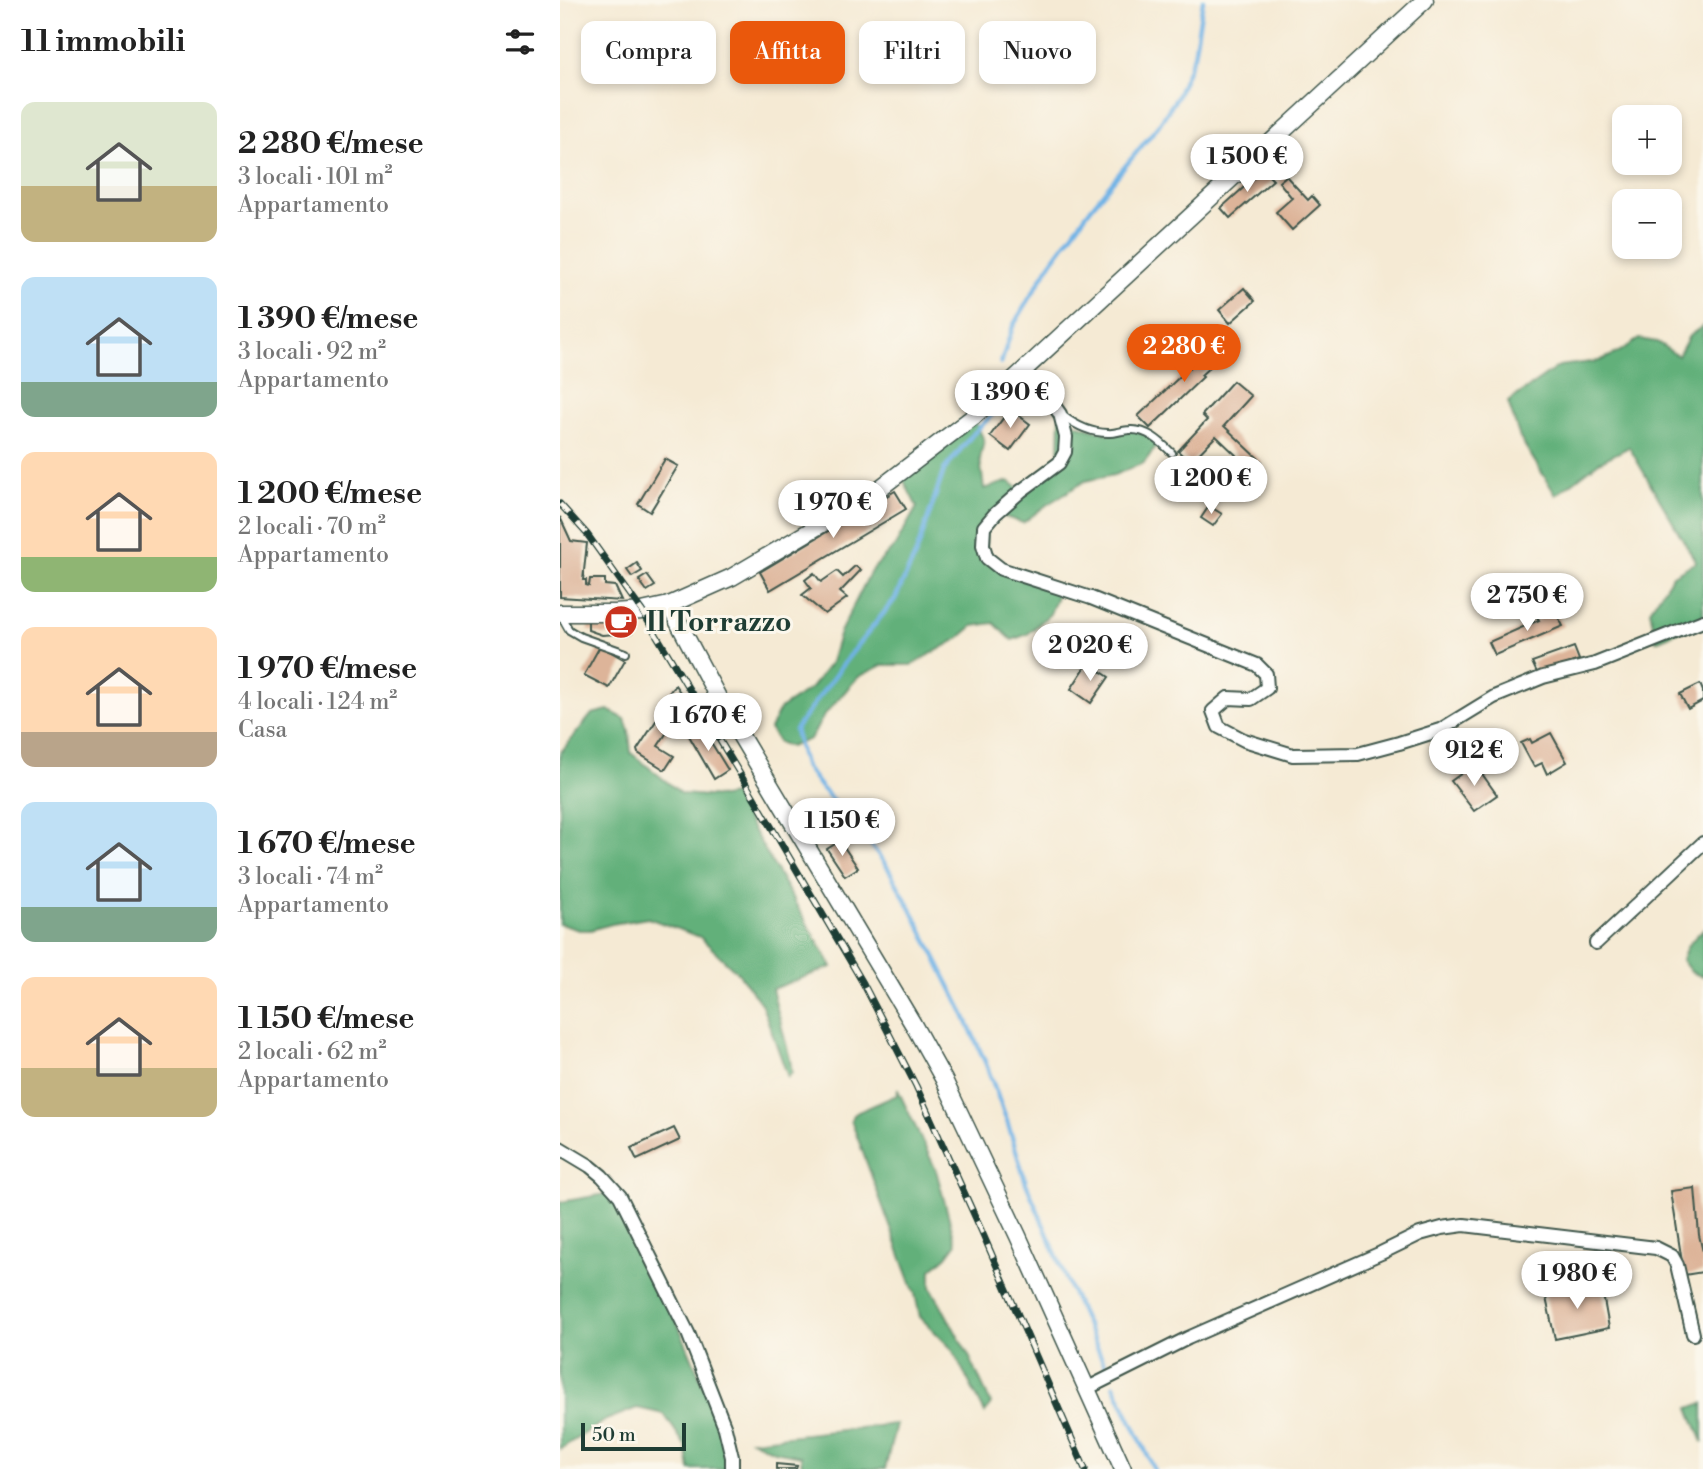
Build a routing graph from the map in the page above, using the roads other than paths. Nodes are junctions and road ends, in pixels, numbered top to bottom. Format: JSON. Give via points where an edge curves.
{"nodes":[{"id":1,"x":1425,"y":0,"type":"edge"},
{"id":2,"x":1023,"y":371,"type":"junction"},
{"id":3,"x":1060,"y":414,"type":"junction"},
{"id":4,"x":1171,"y":453,"type":"dead end"},
{"id":5,"x":669,"y":606,"type":"junction"},
{"id":6,"x":560,"y":613,"type":"edge"},
{"id":7,"x":1703,"y":621,"type":"edge"},
{"id":8,"x":626,"y":653,"type":"dead end"},
{"id":9,"x":1703,"y":843,"type":"edge"},
{"id":10,"x":1596,"y":943,"type":"dead end"},
{"id":11,"x":560,"y":1149,"type":"edge"},
{"id":12,"x":1693,"y":1334,"type":"dead end"},
{"id":13,"x":1086,"y":1389,"type":"junction"},
{"id":14,"x":732,"y":1469,"type":"edge"},
{"id":15,"x":1123,"y":1469,"type":"edge"}],
"edges":[{"from":1,"to":2,"type":"street"},
{"from":2,"to":3,"type":"street"},
{"from":2,"to":5,"type":"street","via":[[973,417],[871,495],[732,577]]},
{"from":3,"to":4,"type":"lane","via":[[1091,430],[1144,431]]},
{"from":3,"to":7,"type":"street","via":[[1065,452],[1059,463],[984,527],[986,558],[1001,569],[1091,598],[1257,666],[1266,674],[1267,688],[1251,699],[1228,698],[1213,711],[1219,727],[1244,740],[1293,755],[1368,752],[1440,730],[1494,697],[1543,677],[1595,664]]},
{"from":5,"to":6,"type":"street","via":[[615,613]]},
{"from":5,"to":13,"type":"street","via":[[721,703],[944,1080]]},
{"from":6,"to":8,"type":"lane","via":[[569,630]]},
{"from":9,"to":10,"type":"street"},
{"from":11,"to":14,"type":"street","via":[[590,1166],[620,1196],[688,1333],[726,1428]]},
{"from":12,"to":13,"type":"street","via":[[1677,1265],[1672,1256],[1656,1248],[1464,1225],[1420,1234]]},
{"from":13,"to":15,"type":"street"}]}
